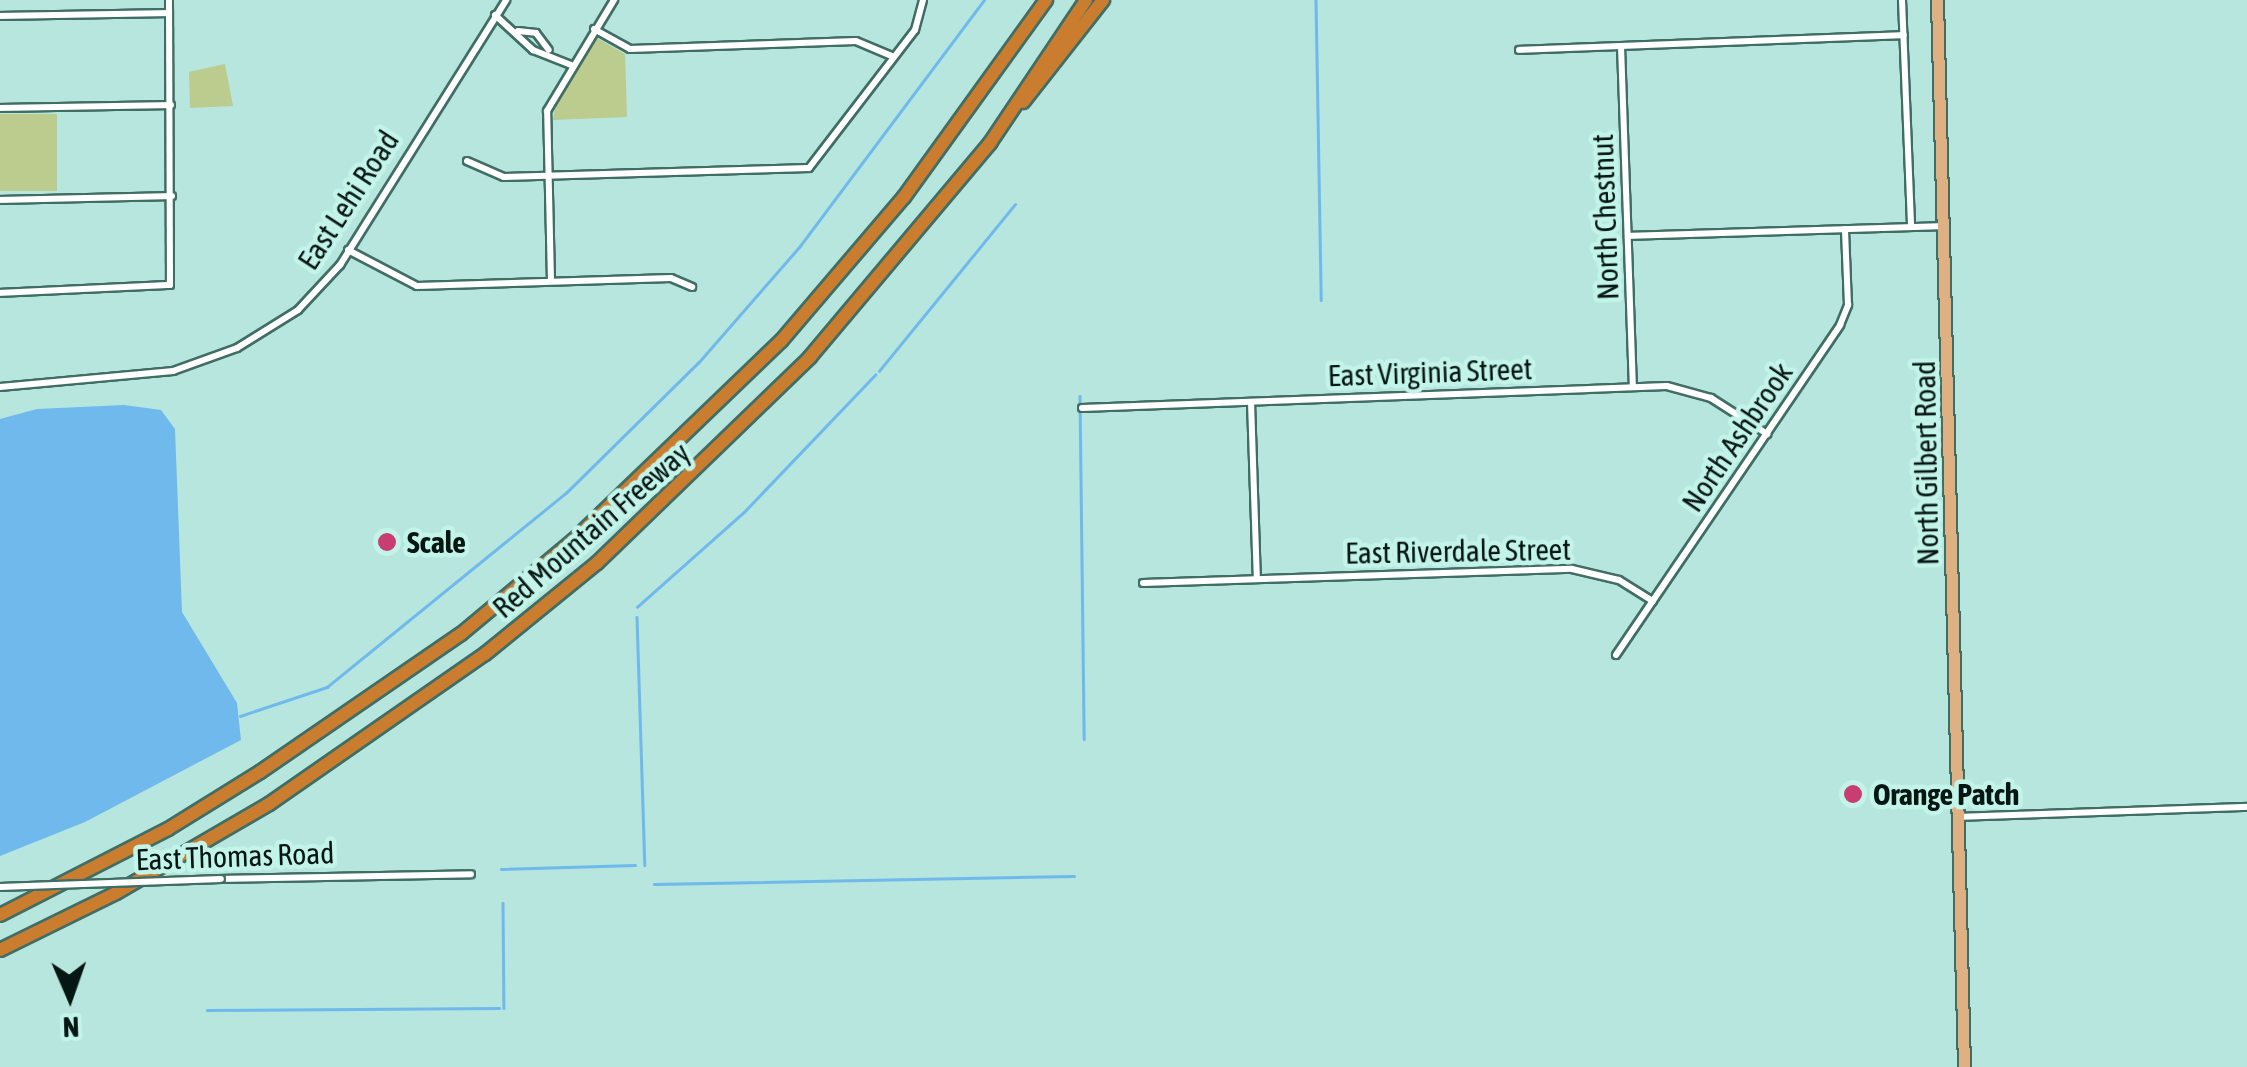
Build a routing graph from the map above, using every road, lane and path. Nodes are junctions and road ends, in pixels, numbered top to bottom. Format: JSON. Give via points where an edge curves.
{"nodes":[{"id":1,"x":169,"y":0,"type":"edge"},
{"id":2,"x":506,"y":0,"type":"edge"},
{"id":3,"x":614,"y":0,"type":"edge"},
{"id":4,"x":923,"y":0,"type":"edge"},
{"id":5,"x":1046,"y":0,"type":"edge"},
{"id":6,"x":1086,"y":0,"type":"edge"},
{"id":7,"x":1103,"y":0,"type":"edge"},
{"id":8,"x":1902,"y":0,"type":"edge"},
{"id":9,"x":1937,"y":0,"type":"edge"},
{"id":10,"x":169,"y":13,"type":"junction"},
{"id":11,"x":495,"y":15,"type":"junction"},
{"id":12,"x":0,"y":16,"type":"edge"},
{"id":13,"x":594,"y":29,"type":"junction"},
{"id":14,"x":518,"y":31,"type":"junction"},
{"id":15,"x":1904,"y":36,"type":"junction"},
{"id":16,"x":1621,"y":46,"type":"junction"},
{"id":17,"x":1519,"y":50,"type":"dead end"},
{"id":18,"x":549,"y":51,"type":"junction"},
{"id":19,"x":894,"y":57,"type":"junction"},
{"id":20,"x":570,"y":65,"type":"junction"},
{"id":21,"x":171,"y":105,"type":"junction"},
{"id":22,"x":0,"y":108,"type":"edge"},
{"id":23,"x":990,"y":143,"type":"junction"},
{"id":24,"x":466,"y":161,"type":"dead end"},
{"id":25,"x":546,"y":176,"type":"junction"},
{"id":26,"x":172,"y":196,"type":"junction"},
{"id":27,"x":0,"y":200,"type":"edge"},
{"id":28,"x":1911,"y":226,"type":"junction"},
{"id":29,"x":1945,"y":226,"type":"junction"},
{"id":30,"x":1845,"y":229,"type":"junction"},
{"id":31,"x":1628,"y":236,"type":"junction"},
{"id":32,"x":348,"y":250,"type":"junction"},
{"id":33,"x":551,"y":281,"type":"junction"},
{"id":34,"x":692,"y":287,"type":"dead end"},
{"id":35,"x":0,"y":293,"type":"edge"},
{"id":36,"x":1633,"y":386,"type":"junction"},
{"id":37,"x":0,"y":387,"type":"edge"},
{"id":38,"x":1251,"y":402,"type":"junction"},
{"id":39,"x":1082,"y":408,"type":"dead end"},
{"id":40,"x":1767,"y":434,"type":"junction"},
{"id":41,"x":1258,"y":579,"type":"junction"},
{"id":42,"x":1144,"y":583,"type":"dead end"},
{"id":43,"x":1653,"y":601,"type":"junction"},
{"id":44,"x":1616,"y":655,"type":"dead end"},
{"id":45,"x":2247,"y":807,"type":"edge"},
{"id":46,"x":1958,"y":818,"type":"junction"},
{"id":47,"x":471,"y":874,"type":"dead end"},
{"id":48,"x":0,"y":886,"type":"edge"},
{"id":49,"x":0,"y":914,"type":"edge"},
{"id":50,"x":0,"y":950,"type":"edge"},
{"id":51,"x":1960,"y":1067,"type":"edge"}],
"edges":[{"from":1,"to":10,"type":"street"},
{"from":2,"to":11,"type":"street","name":"East Lehi Road"},
{"from":3,"to":13,"type":"street"},
{"from":4,"to":19,"type":"street","via":[[915,30]]},
{"from":5,"to":49,"type":"highway","name":"Red Mountain Freeway","via":[[904,197],[781,341],[574,540],[461,634],[319,734],[168,828]]},
{"from":6,"to":23,"type":"highway","name":"Red Mountain Freeway"},
{"from":7,"to":23,"type":"highway"},
{"from":8,"to":15,"type":"street"},
{"from":9,"to":29,"type":"main road","name":"North Gilbert Road"},
{"from":10,"to":12,"type":"street"},
{"from":10,"to":21,"type":"street"},
{"from":11,"to":14,"type":"street"},
{"from":11,"to":32,"type":"street","name":"East Lehi Road"},
{"from":13,"to":19,"type":"street","via":[[630,48],[856,41]]},
{"from":13,"to":20,"type":"street"},
{"from":14,"to":18,"type":"street","via":[[534,50]]},
{"from":14,"to":18,"type":"street","via":[[536,33]]},
{"from":15,"to":16,"type":"street"},
{"from":15,"to":28,"type":"street"},
{"from":16,"to":17,"type":"street"},
{"from":16,"to":31,"type":"street","name":"North Chestnut"},
{"from":18,"to":20,"type":"street"},
{"from":19,"to":25,"type":"street","via":[[814,164]]},
{"from":20,"to":25,"type":"street","via":[[546,111]]},
{"from":21,"to":22,"type":"street"},
{"from":21,"to":26,"type":"street"},
{"from":23,"to":50,"type":"highway","name":"Red Mountain Freeway","via":[[810,357],[598,563],[486,654],[283,794],[116,894]]},
{"from":24,"to":25,"type":"street","via":[[494,176]]},
{"from":25,"to":33,"type":"street"},
{"from":26,"to":27,"type":"street"},
{"from":26,"to":35,"type":"street","via":[[170,285]]},
{"from":28,"to":29,"type":"street"},
{"from":28,"to":30,"type":"street"},
{"from":29,"to":46,"type":"main road","name":"North Gilbert Road"},
{"from":30,"to":31,"type":"street"},
{"from":30,"to":40,"type":"street","name":"North Ashbrook","via":[[1845,315]]},
{"from":31,"to":36,"type":"street","name":"North Chestnut"},
{"from":32,"to":33,"type":"street","via":[[417,286]]},
{"from":32,"to":37,"type":"street","name":"East Lehi Road","via":[[298,310],[199,363],[159,374]]},
{"from":33,"to":34,"type":"street","via":[[671,278]]},
{"from":36,"to":38,"type":"street","name":"East Virginia Street"},
{"from":36,"to":40,"type":"street","name":"East Virginia Street","via":[[1690,390]]},
{"from":38,"to":39,"type":"street","name":"East Virginia Street"},
{"from":38,"to":41,"type":"street"},
{"from":40,"to":43,"type":"street","name":"North Ashbrook"},
{"from":41,"to":42,"type":"street","name":"East Riverdale Street"},
{"from":41,"to":43,"type":"street","name":"East Riverdale Street","via":[[1572,568],[1620,580]]},
{"from":43,"to":44,"type":"street","name":"North Ashbrook"},
{"from":45,"to":46,"type":"street"},
{"from":46,"to":51,"type":"main road","name":"North Gilbert Road"},
{"from":47,"to":48,"type":"street","name":"East Thomas Road","bridge":true}]}
